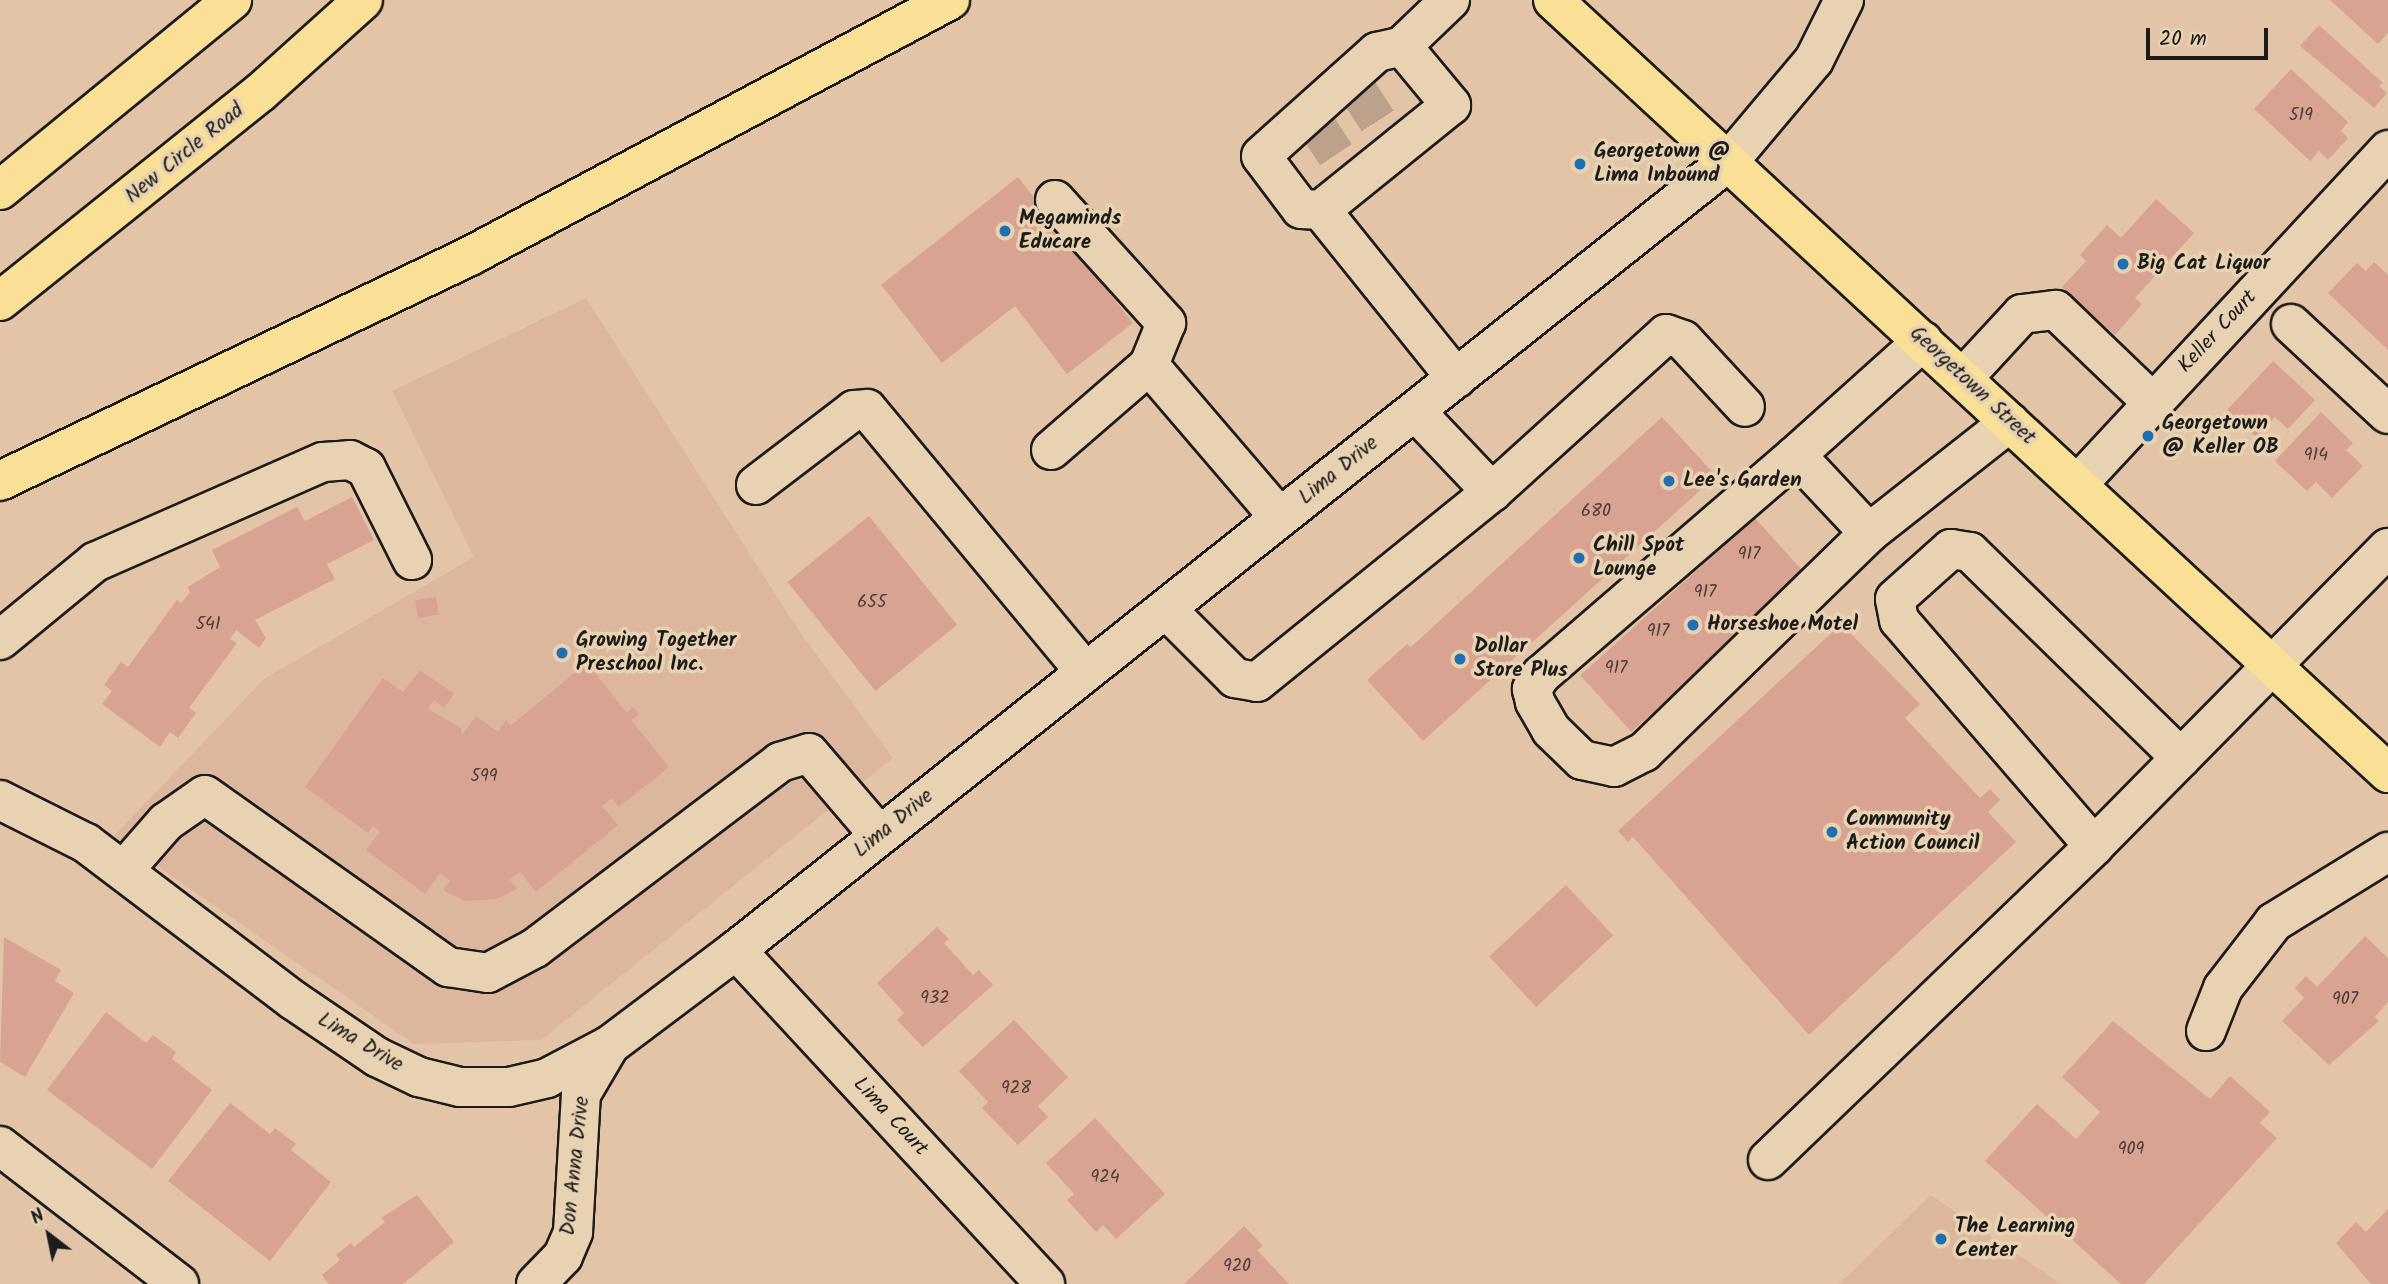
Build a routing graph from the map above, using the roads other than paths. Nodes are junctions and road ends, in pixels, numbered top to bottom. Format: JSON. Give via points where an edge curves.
{"nodes":[{"id":1,"x":232,"y":0,"type":"edge"},
{"id":2,"x":363,"y":0,"type":"edge"},
{"id":3,"x":950,"y":0,"type":"edge"},
{"id":4,"x":1450,"y":0,"type":"edge"},
{"id":5,"x":1553,"y":0,"type":"edge"},
{"id":6,"x":1844,"y":0,"type":"edge"},
{"id":7,"x":1402,"y":46,"type":"junction"},
{"id":8,"x":2388,"y":150,"type":"edge"},
{"id":9,"x":1729,"y":161,"type":"junction"},
{"id":10,"x":0,"y":190,"type":"edge"},
{"id":11,"x":1055,"y":200,"type":"dead end"},
{"id":12,"x":1321,"y":210,"type":"junction"},
{"id":13,"x":0,"y":301,"type":"edge"},
{"id":14,"x":2291,"y":324,"type":"dead end"},
{"id":15,"x":1923,"y":341,"type":"junction"},
{"id":16,"x":1149,"y":365,"type":"junction"},
{"id":17,"x":1456,"y":378,"type":"junction"},
{"id":18,"x":1963,"y":378,"type":"junction"},
{"id":19,"x":2153,"y":403,"type":"junction"},
{"id":20,"x":1745,"y":407,"type":"dead end"},
{"id":21,"x":1415,"y":411,"type":"junction"},
{"id":22,"x":2388,"y":414,"type":"edge"},
{"id":23,"x":2010,"y":422,"type":"junction"},
{"id":24,"x":1051,"y":450,"type":"dead end"},
{"id":25,"x":1796,"y":455,"type":"junction"},
{"id":26,"x":0,"y":481,"type":"edge"},
{"id":27,"x":2078,"y":484,"type":"junction"},
{"id":28,"x":756,"y":485,"type":"dead end"},
{"id":29,"x":1492,"y":492,"type":"junction"},
{"id":30,"x":1280,"y":518,"type":"junction"},
{"id":31,"x":1869,"y":533,"type":"junction"},
{"id":32,"x":2388,"y":548,"type":"edge"},
{"id":33,"x":412,"y":560,"type":"dead end"},
{"id":34,"x":1166,"y":608,"type":"junction"},
{"id":35,"x":0,"y":640,"type":"edge"},
{"id":36,"x":2273,"y":666,"type":"junction"},
{"id":37,"x":1085,"y":672,"type":"junction"},
{"id":38,"x":2181,"y":758,"type":"junction"},
{"id":39,"x":2388,"y":773,"type":"edge"},
{"id":40,"x":0,"y":800,"type":"edge"},
{"id":41,"x":880,"y":835,"type":"junction"},
{"id":42,"x":2094,"y":846,"type":"junction"},
{"id":43,"x":2388,"y":852,"type":"edge"},
{"id":44,"x":124,"y":870,"type":"junction"},
{"id":45,"x":736,"y":950,"type":"junction"},
{"id":46,"x":2206,"y":1031,"type":"dead end"},
{"id":47,"x":610,"y":1045,"type":"junction"},
{"id":48,"x":0,"y":1146,"type":"edge"},
{"id":49,"x":1768,"y":1160,"type":"dead end"},
{"id":50,"x":179,"y":1284,"type":"edge"},
{"id":51,"x":536,"y":1284,"type":"edge"},
{"id":52,"x":1045,"y":1284,"type":"edge"}],
"edges":[{"from":1,"to":10,"type":"main road"},
{"from":2,"to":13,"type":"main road","name":"New Circle Road","via":[[261,92]]},
{"from":3,"to":26,"type":"main road","via":[[471,256]]},
{"from":4,"to":7,"type":"street"},
{"from":5,"to":9,"type":"main road","name":"Georgetown Street"},
{"from":6,"to":9,"type":"street","name":"Lima Drive","via":[[1814,60]]},
{"from":7,"to":12,"type":"street","via":[[1451,105],[1391,140],[1348,174]]},
{"from":7,"to":12,"type":"street","via":[[1377,52],[1353,83],[1261,156],[1301,209]]},
{"from":8,"to":19,"type":"street","name":"Keller Court"},
{"from":9,"to":15,"type":"main road","name":"Georgetown Street"},
{"from":9,"to":17,"type":"street","name":"Lima Drive"},
{"from":11,"to":16,"type":"street","via":[[1166,323]]},
{"from":12,"to":17,"type":"street"},
{"from":14,"to":22,"type":"street"},
{"from":15,"to":18,"type":"main road","name":"Georgetown Street"},
{"from":15,"to":25,"type":"street"},
{"from":16,"to":24,"type":"street"},
{"from":16,"to":30,"type":"street"},
{"from":17,"to":21,"type":"street","name":"Lima Drive"},
{"from":18,"to":19,"type":"street","via":[[2022,314],[2056,310]]},
{"from":18,"to":23,"type":"main road","name":"Georgetown Street"},
{"from":19,"to":27,"type":"street","name":"Keller Court"},
{"from":20,"to":29,"type":"street","via":[[1683,340],[1666,334]]},
{"from":21,"to":29,"type":"street"},
{"from":21,"to":30,"type":"street","name":"Lima Drive"},
{"from":23,"to":27,"type":"main road","name":"Georgetown Street"},
{"from":23,"to":31,"type":"street"},
{"from":25,"to":31,"type":"street"},
{"from":25,"to":31,"type":"street","via":[[1541,675],[1532,689],[1552,730],[1582,760],[1615,767],[1644,752]]},
{"from":27,"to":36,"type":"main road","name":"Georgetown Street"},
{"from":28,"to":37,"type":"street","via":[[854,410],[867,409]]},
{"from":29,"to":34,"type":"street","via":[[1257,682],[1235,678]]},
{"from":30,"to":34,"type":"street","name":"Lima Drive"},
{"from":32,"to":36,"type":"street"},
{"from":33,"to":35,"type":"street","via":[[366,468],[349,460],[323,462],[95,562]]},
{"from":34,"to":37,"type":"street","name":"Lima Drive"},
{"from":36,"to":38,"type":"street"},
{"from":36,"to":39,"type":"main road","name":"Georgetown Street"},
{"from":37,"to":41,"type":"street","name":"Lima Drive"},
{"from":38,"to":42,"type":"street"},
{"from":38,"to":42,"type":"street","via":[[1970,552],[1951,549],[1895,599],[1899,620]]},
{"from":40,"to":44,"type":"street","name":"Lima Drive","via":[[35,814]]},
{"from":41,"to":44,"type":"street","via":[[809,753],[779,762],[535,948],[488,972],[448,967],[205,795],[166,822]]},
{"from":41,"to":45,"type":"street","name":"Lima Drive"},
{"from":42,"to":49,"type":"street"},
{"from":43,"to":46,"type":"street","via":[[2274,922],[2223,988]]},
{"from":44,"to":47,"type":"street","name":"Lima Drive","via":[[292,1000],[419,1077],[460,1087],[509,1087],[547,1078]]},
{"from":45,"to":47,"type":"street","name":"Lima Drive"},
{"from":45,"to":52,"type":"street","name":"Lima Court"},
{"from":47,"to":51,"type":"street","name":"Don Anna Drive","via":[[581,1094],[573,1232],[563,1256]]},
{"from":48,"to":50,"type":"street"}]}
